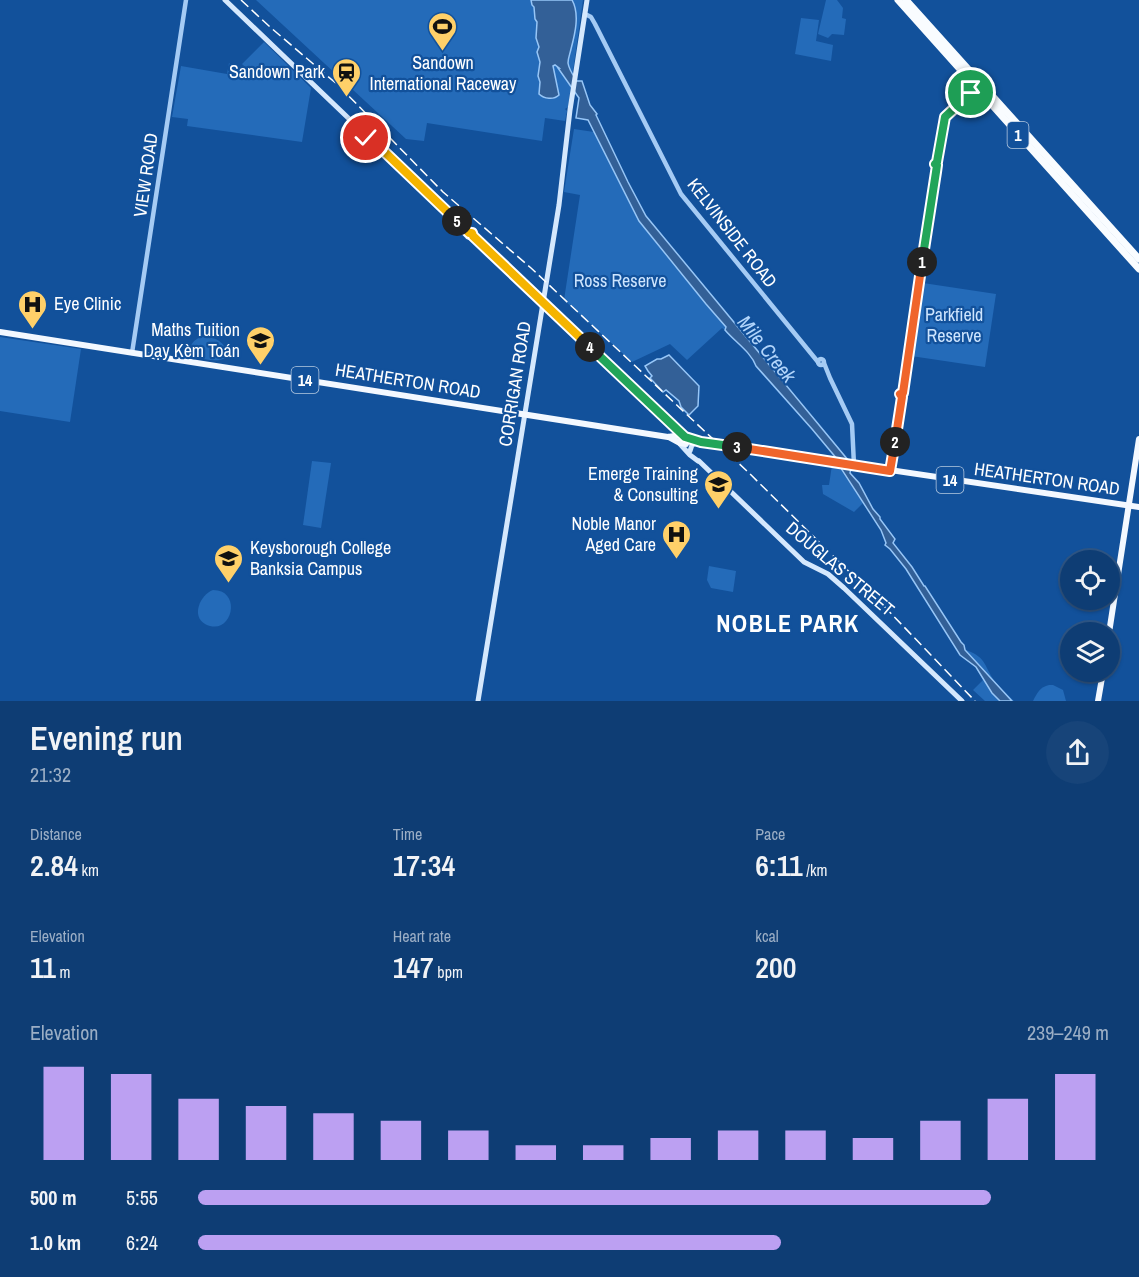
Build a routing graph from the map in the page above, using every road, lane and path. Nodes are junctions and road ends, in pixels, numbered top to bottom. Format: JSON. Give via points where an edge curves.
{"nodes":[{"id":1,"x":186,"y":0,"type":"edge"},
{"id":2,"x":225,"y":0,"type":"edge"},
{"id":3,"x":587,"y":0,"type":"edge"},
{"id":4,"x":898,"y":0,"type":"edge"},
{"id":5,"x":906,"y":0,"type":"edge"},
{"id":6,"x":585,"y":14,"type":"junction"},
{"id":7,"x":584,"y":21,"type":"junction"},
{"id":8,"x":598,"y":31,"type":"junction"},
{"id":9,"x":956,"y":56,"type":"junction"},
{"id":10,"x":975,"y":88,"type":"junction"},
{"id":11,"x":1049,"y":164,"type":"junction"},
{"id":12,"x":1139,"y":259,"type":"edge"},
{"id":13,"x":1139,"y":269,"type":"edge"},
{"id":14,"x":543,"y":302,"type":"junction"},
{"id":15,"x":0,"y":332,"type":"edge"},
{"id":16,"x":132,"y":353,"type":"junction"},
{"id":17,"x":525,"y":415,"type":"junction"},
{"id":18,"x":681,"y":439,"type":"junction"},
{"id":19,"x":1139,"y":439,"type":"edge"},
{"id":20,"x":699,"y":442,"type":"junction"},
{"id":21,"x":690,"y":451,"type":"junction"},
{"id":22,"x":698,"y":461,"type":"junction"},
{"id":23,"x":852,"y":465,"type":"junction"},
{"id":24,"x":890,"y":471,"type":"junction"},
{"id":25,"x":1128,"y":506,"type":"junction"},
{"id":26,"x":1139,"y":507,"type":"edge"},
{"id":27,"x":1111,"y":622,"type":"edge"},
{"id":28,"x":1101,"y":682,"type":"edge"},
{"id":29,"x":478,"y":701,"type":"edge"},
{"id":30,"x":962,"y":701,"type":"edge"},
{"id":31,"x":1098,"y":701,"type":"edge"}],
"edges":[{"from":1,"to":16,"type":"street","name":"VIEW ROAD"},
{"from":2,"to":14,"type":"main road"},
{"from":3,"to":6,"type":"main road","name":"CORRIGAN ROAD"},
{"from":4,"to":10,"type":"highway","number":"1"},
{"from":5,"to":9,"type":"highway","number":"1"},
{"from":6,"to":7,"type":"main road","name":"CORRIGAN ROAD"},
{"from":6,"to":8,"type":"street","name":"KELVINSIDE ROAD"},
{"from":7,"to":8,"type":"street","name":"KELVINSIDE ROAD","via":[[592,23]]},
{"from":7,"to":14,"type":"main road","name":"CORRIGAN ROAD"},
{"from":8,"to":23,"type":"street","name":"KELVINSIDE ROAD","via":[[681,194],[827,372],[852,424]]},
{"from":9,"to":10,"type":"highway","via":[[978,84]]},
{"from":9,"to":11,"type":"highway","number":"1"},
{"from":10,"to":11,"type":"highway","number":"1"},
{"from":10,"to":24,"type":"street","via":[[945,117]]},
{"from":11,"to":12,"type":"highway","number":"1"},
{"from":11,"to":13,"type":"highway","number":"1"},
{"from":14,"to":17,"type":"main road","name":"CORRIGAN ROAD"},
{"from":14,"to":18,"type":"main road","via":[[673,426]]},
{"from":15,"to":16,"type":"main road","name":"HEATHERTON ROAD","number":"14"},
{"from":16,"to":17,"type":"main road","name":"HEATHERTON ROAD","number":"14"},
{"from":17,"to":18,"type":"main road","name":"HEATHERTON ROAD","number":"14"},
{"from":17,"to":29,"type":"main road","name":"CORRIGAN ROAD"},
{"from":18,"to":20,"type":"main road","name":"HEATHERTON ROAD","number":"14"},
{"from":18,"to":21,"type":"main road","name":"DOUGLAS STREET"},
{"from":18,"to":22,"type":"main road","name":"DOUGLAS STREET"},
{"from":19,"to":25,"type":"main road"},
{"from":20,"to":21,"type":"main road"},
{"from":20,"to":23,"type":"main road","name":"HEATHERTON ROAD","number":"14"},
{"from":21,"to":22,"type":"main road","name":"DOUGLAS STREET"},
{"from":22,"to":30,"type":"main road","name":"DOUGLAS STREET","via":[[807,565],[828,574],[844,588]]},
{"from":23,"to":24,"type":"main road","name":"HEATHERTON ROAD","number":"14"},
{"from":24,"to":25,"type":"main road","name":"HEATHERTON ROAD","number":"14"},
{"from":25,"to":26,"type":"main road","name":"HEATHERTON ROAD","number":"14"},
{"from":25,"to":27,"type":"main road"},
{"from":28,"to":31,"type":"main road"}]}
